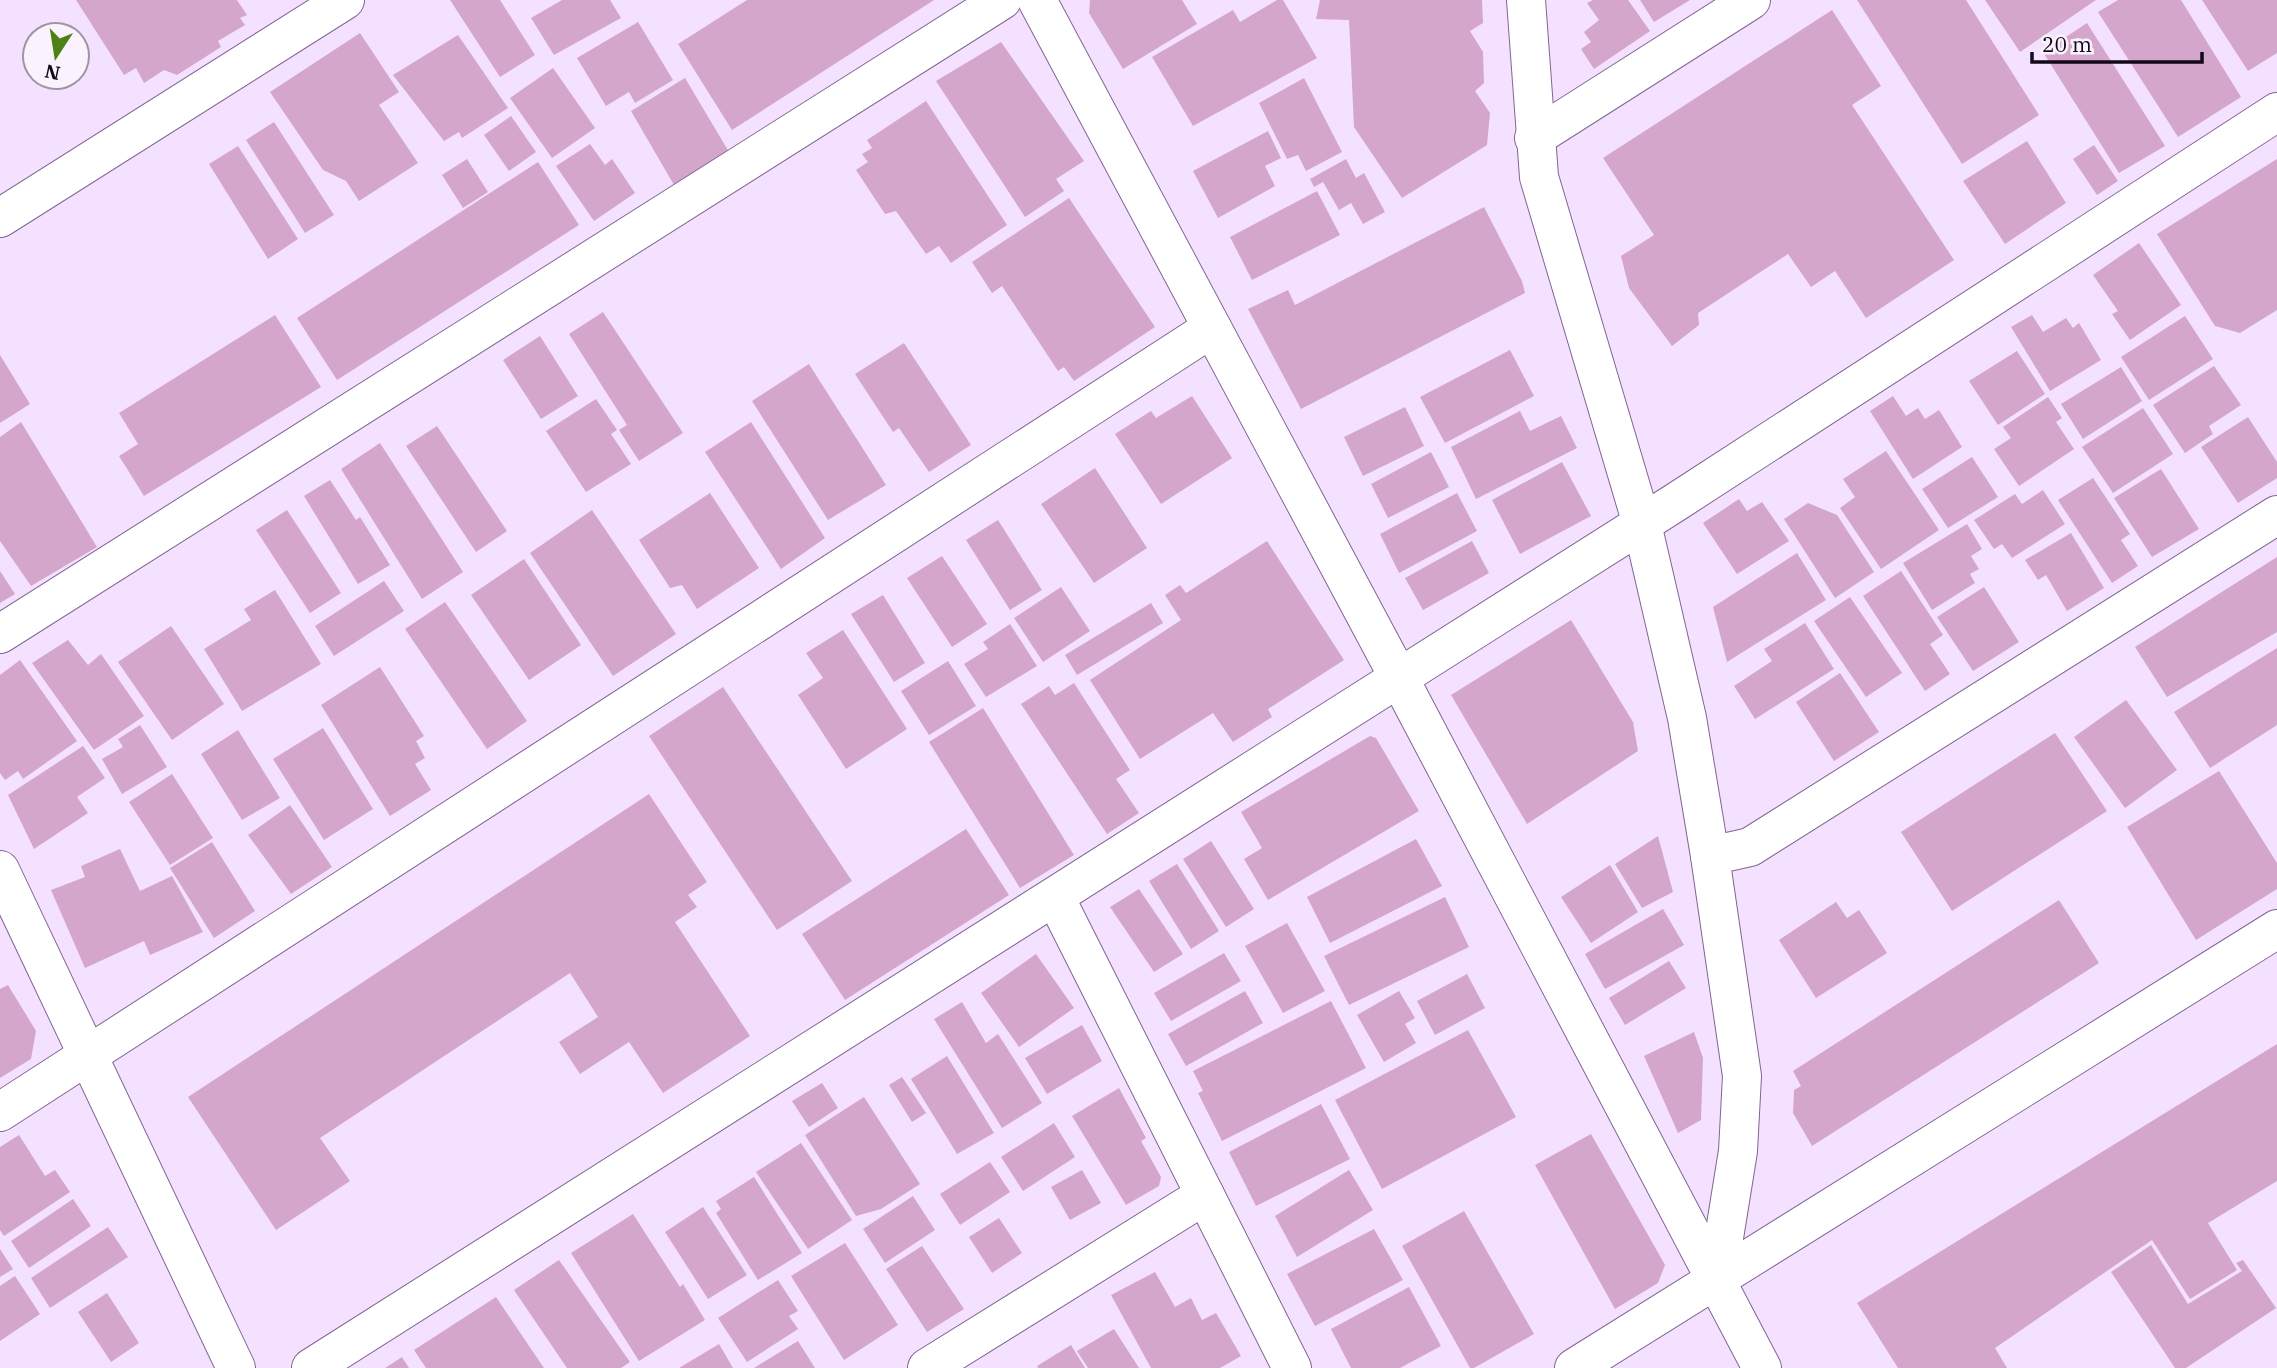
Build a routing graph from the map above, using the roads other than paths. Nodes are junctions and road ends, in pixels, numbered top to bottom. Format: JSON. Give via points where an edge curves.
{"nodes":[{"id":1,"x":345,"y":0,"type":"edge"},
{"id":2,"x":1002,"y":0,"type":"edge"},
{"id":3,"x":1037,"y":0,"type":"edge"},
{"id":4,"x":1526,"y":0,"type":"edge"},
{"id":5,"x":1752,"y":0,"type":"edge"},
{"id":6,"x":2277,"y":112,"type":"edge"},
{"id":7,"x":1534,"y":138,"type":"junction"},
{"id":8,"x":0,"y":218,"type":"edge"},
{"id":9,"x":1212,"y":328,"type":"junction"},
{"id":10,"x":2277,"y":515,"type":"edge"},
{"id":11,"x":1642,"y":524,"type":"junction"},
{"id":12,"x":0,"y":635,"type":"edge"},
{"id":13,"x":1399,"y":678,"type":"junction"},
{"id":14,"x":1710,"y":856,"type":"junction"},
{"id":15,"x":0,"y":870,"type":"edge"},
{"id":16,"x":1055,"y":897,"type":"junction"},
{"id":17,"x":2277,"y":929,"type":"edge"},
{"id":18,"x":88,"y":1055,"type":"junction"},
{"id":19,"x":0,"y":1112,"type":"edge"},
{"id":20,"x":1205,"y":1195,"type":"junction"},
{"id":21,"x":1717,"y":1281,"type":"junction"},
{"id":22,"x":236,"y":1368,"type":"edge"},
{"id":23,"x":311,"y":1368,"type":"edge"},
{"id":24,"x":927,"y":1368,"type":"edge"},
{"id":25,"x":1292,"y":1368,"type":"edge"},
{"id":26,"x":1573,"y":1368,"type":"edge"},
{"id":27,"x":1762,"y":1368,"type":"edge"}],
"edges":[{"from":1,"to":8,"type":"street"},
{"from":2,"to":12,"type":"street"},
{"from":3,"to":9,"type":"street"},
{"from":4,"to":7,"type":"street"},
{"from":5,"to":7,"type":"street"},
{"from":6,"to":11,"type":"street"},
{"from":7,"to":11,"type":"street","via":[[1539,177]]},
{"from":9,"to":13,"type":"street"},
{"from":9,"to":18,"type":"street"},
{"from":10,"to":14,"type":"street","via":[[1750,847]]},
{"from":11,"to":13,"type":"street"},
{"from":11,"to":14,"type":"street","via":[[1687,718]]},
{"from":13,"to":16,"type":"street"},
{"from":13,"to":21,"type":"street"},
{"from":14,"to":21,"type":"street","via":[[1742,1076],[1743,1111]]},
{"from":15,"to":18,"type":"street"},
{"from":16,"to":20,"type":"street"},
{"from":16,"to":23,"type":"street"},
{"from":17,"to":21,"type":"street"},
{"from":18,"to":19,"type":"street"},
{"from":18,"to":22,"type":"street"},
{"from":20,"to":24,"type":"street"},
{"from":20,"to":25,"type":"street"},
{"from":21,"to":26,"type":"street"},
{"from":21,"to":27,"type":"street"}]}
